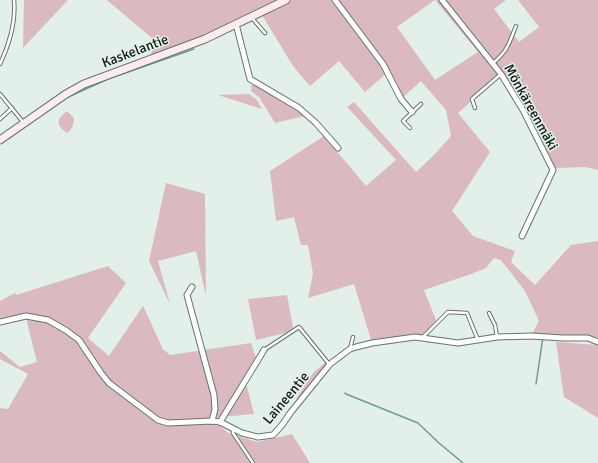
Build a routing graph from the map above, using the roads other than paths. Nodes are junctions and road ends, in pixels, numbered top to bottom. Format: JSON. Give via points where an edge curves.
{"nodes":[{"id":1,"x":14,"y":0,"type":"edge"},
{"id":2,"x":286,"y":0,"type":"edge"},
{"id":3,"x":334,"y":0,"type":"edge"},
{"id":4,"x":442,"y":0,"type":"edge"},
{"id":5,"x":251,"y":17,"type":"junction"},
{"id":6,"x":236,"y":24,"type":"junction"},
{"id":7,"x":516,"y":26,"type":"dead end"},
{"id":8,"x":265,"y":33,"type":"dead end"},
{"id":9,"x":493,"y":63,"type":"junction"},
{"id":10,"x":0,"y":64,"type":"edge"},
{"id":11,"x":501,"y":74,"type":"junction"},
{"id":12,"x":0,"y":94,"type":"edge"},
{"id":13,"x":421,"y":104,"type":"dead end"},
{"id":14,"x":12,"y":108,"type":"junction"},
{"id":15,"x":475,"y":108,"type":"dead end"},
{"id":16,"x":412,"y":112,"type":"junction"},
{"id":17,"x":0,"y":119,"type":"edge"},
{"id":18,"x":24,"y":122,"type":"junction"},
{"id":19,"x":410,"y":128,"type":"dead end"},
{"id":20,"x":0,"y":140,"type":"edge"},
{"id":21,"x":338,"y":148,"type":"dead end"},
{"id":22,"x":522,"y":236,"type":"dead end"},
{"id":23,"x":192,"y":287,"type":"dead end"},
{"id":24,"x":489,"y":313,"type":"dead end"},
{"id":25,"x":0,"y":322,"type":"edge"},
{"id":26,"x":353,"y":337,"type":"dead end"},
{"id":27,"x":423,"y":337,"type":"junction"},
{"id":28,"x":498,"y":338,"type":"junction"},
{"id":29,"x":478,"y":341,"type":"junction"},
{"id":30,"x":598,"y":342,"type":"edge"},
{"id":31,"x":350,"y":349,"type":"junction"},
{"id":32,"x":264,"y":350,"type":"joint"},
{"id":33,"x":330,"y":364,"type":"junction"},
{"id":34,"x":212,"y":421,"type":"junction"},
{"id":35,"x":220,"y":422,"type":"junction"},
{"id":36,"x":233,"y":428,"type":"junction"},
{"id":37,"x":253,"y":463,"type":"edge"}],
"edges":[{"from":1,"to":10,"type":"lane","via":[[7,50]]},
{"from":2,"to":5,"type":"street","name":"Kaskelantie"},
{"from":3,"to":16,"type":"street","via":[[383,64],[401,99]]},
{"from":4,"to":9,"type":"street","name":"Mönkäreenmäki"},
{"from":5,"to":6,"type":"street","name":"Kaskelantie"},
{"from":5,"to":8,"type":"lane"},
{"from":6,"to":18,"type":"street","name":"Kaskelantie","via":[[206,39],[84,84]]},
{"from":6,"to":21,"type":"street","via":[[250,79],[299,108]]},
{"from":7,"to":9,"type":"lane","via":[[507,49]]},
{"from":9,"to":11,"type":"street","name":"Mönkäreenmäki"},
{"from":11,"to":15,"type":"lane","via":[[472,99]]},
{"from":11,"to":22,"type":"street","name":"Mönkäreenmäki","via":[[553,170]]},
{"from":12,"to":14,"type":"lane"},
{"from":13,"to":16,"type":"lane"},
{"from":14,"to":17,"type":"lane"},
{"from":14,"to":18,"type":"lane"},
{"from":16,"to":19,"type":"lane","via":[[403,121]]},
{"from":18,"to":20,"type":"street","name":"Kaskelantie"},
{"from":23,"to":34,"type":"street","via":[[187,295],[214,395],[215,409]]},
{"from":24,"to":28,"type":"lane"},
{"from":25,"to":34,"type":"street","name":"Laineentie","via":[[26,316],[48,320],[79,340],[110,383],[158,420],[168,423]]},
{"from":26,"to":31,"type":"lane"},
{"from":27,"to":29,"type":"street","name":"Laineentie","via":[[458,343]]},
{"from":27,"to":29,"type":"lane","via":[[448,312],[467,313]]},
{"from":27,"to":31,"type":"street","name":"Laineentie","via":[[372,343]]},
{"from":28,"to":29,"type":"street","name":"Laineentie"},
{"from":28,"to":30,"type":"street","name":"Laineentie","via":[[588,338]]},
{"from":31,"to":33,"type":"street","name":"Laineentie"},
{"from":32,"to":33,"type":"lane","via":[[299,327]]},
{"from":32,"to":35,"type":"street"},
{"from":33,"to":36,"type":"street","name":"Laineentie","via":[[273,435],[258,438]]},
{"from":34,"to":35,"type":"street","name":"Laineentie"},
{"from":35,"to":36,"type":"street","name":"Laineentie"},
{"from":36,"to":37,"type":"lane","via":[[233,433]]}]}
